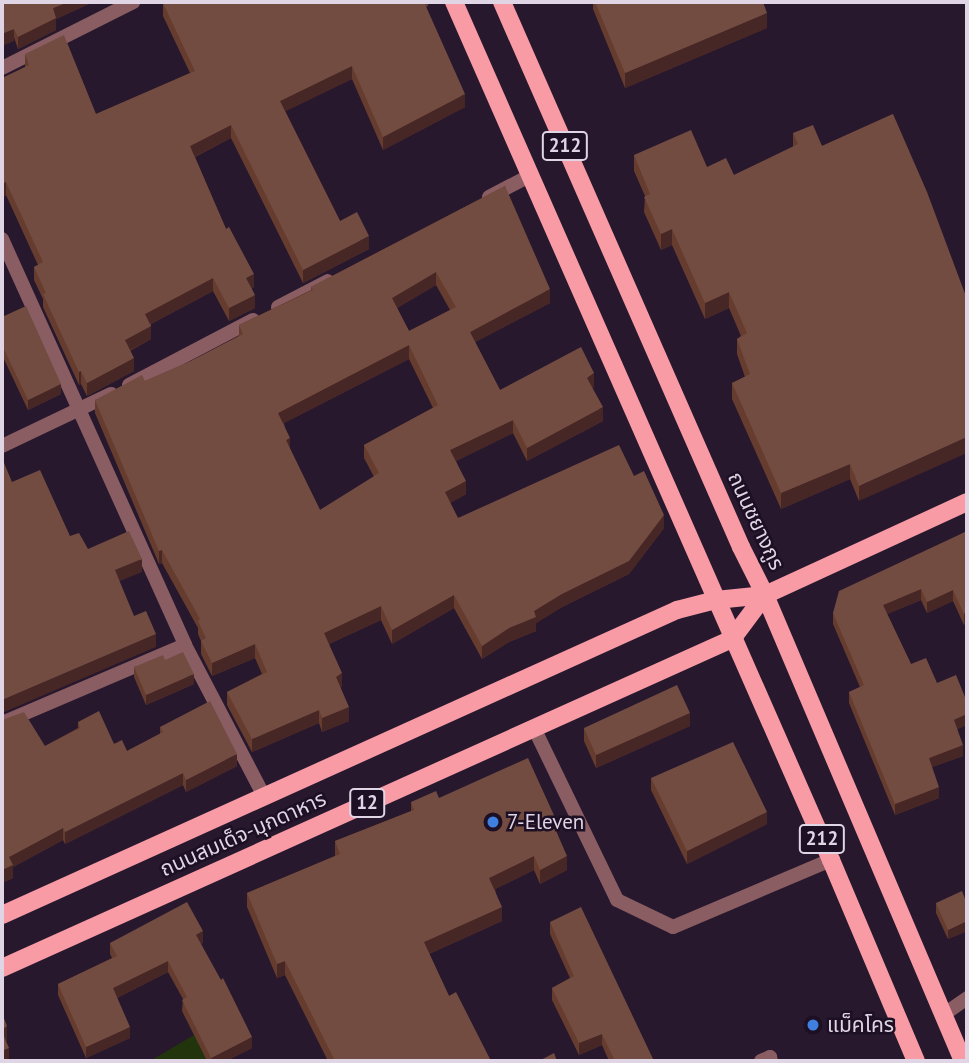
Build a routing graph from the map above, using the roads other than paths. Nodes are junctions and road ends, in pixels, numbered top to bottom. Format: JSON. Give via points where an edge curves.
{"nodes":[{"id":1,"x":133,"y":2,"type":"edge"},
{"id":2,"x":454,"y":2,"type":"edge"},
{"id":3,"x":502,"y":2,"type":"edge"},
{"id":4,"x":2,"y":68,"type":"edge"},
{"id":5,"x":531,"y":175,"type":"junction"},
{"id":6,"x":470,"y":207,"type":"edge"},
{"id":7,"x":2,"y":239,"type":"edge"},
{"id":8,"x":336,"y":277,"type":"edge"},
{"id":9,"x":80,"y":410,"type":"junction"},
{"id":10,"x":2,"y":446,"type":"edge"},
{"id":11,"x":967,"y":502,"type":"edge"},
{"id":12,"x":765,"y":595,"type":"junction"},
{"id":13,"x":716,"y":600,"type":"junction"},
{"id":14,"x":732,"y":639,"type":"junction"},
{"id":15,"x":185,"y":645,"type":"junction"},
{"id":16,"x":2,"y":723,"type":"edge"},
{"id":17,"x":534,"y":728,"type":"junction"},
{"id":18,"x":264,"y":796,"type":"junction"},
{"id":19,"x":831,"y":860,"type":"junction"},
{"id":20,"x":2,"y":915,"type":"edge"},
{"id":21,"x":2,"y":968,"type":"edge"},
{"id":22,"x":967,"y":998,"type":"edge"},
{"id":23,"x":943,"y":1015,"type":"junction"},
{"id":24,"x":761,"y":1061,"type":"edge"},
{"id":25,"x":771,"y":1061,"type":"edge"},
{"id":26,"x":916,"y":1061,"type":"edge"},
{"id":27,"x":963,"y":1061,"type":"edge"}],
"edges":[{"from":1,"to":4,"type":"street"},
{"from":2,"to":5,"type":"main road","number":"212"},
{"from":3,"to":12,"type":"main road","name":"ถนนชยางกูร","number":"212"},
{"from":5,"to":6,"type":"street"},
{"from":5,"to":13,"type":"main road","number":"212"},
{"from":7,"to":9,"type":"street"},
{"from":8,"to":9,"type":"street"},
{"from":9,"to":10,"type":"street"},
{"from":9,"to":15,"type":"street"},
{"from":11,"to":12,"type":"main road"},
{"from":12,"to":13,"type":"main road","name":"ถนนสมเด็จ-มุกดาหาร"},
{"from":12,"to":14,"type":"main road"},
{"from":12,"to":23,"type":"main road","name":"ถนนชยางกูร","number":"212"},
{"from":13,"to":14,"type":"main road","number":"212"},
{"from":13,"to":18,"type":"main road","name":"ถนนสมเด็จ-มุกดาหาร","number":"12","via":[[677,610]]},
{"from":14,"to":17,"type":"main road","name":"ถนนสมเด็จ-มุกดาหาร","number":"12"},
{"from":14,"to":19,"type":"main road","number":"212"},
{"from":15,"to":16,"type":"street"},
{"from":15,"to":18,"type":"street"},
{"from":17,"to":19,"type":"street","via":[[617,900],[673,927]]},
{"from":17,"to":21,"type":"main road","name":"ถนนสมเด็จ-มุกดาหาร","number":"12"},
{"from":18,"to":20,"type":"main road","name":"ถนนสมเด็จ-มุกดาหาร","number":"12"},
{"from":19,"to":26,"type":"main road","number":"212"},
{"from":22,"to":23,"type":"street"},
{"from":23,"to":27,"type":"main road","name":"ถนนชยางกูร","number":"212"},
{"from":24,"to":25,"type":"street","via":[[770,1057]]}]}
